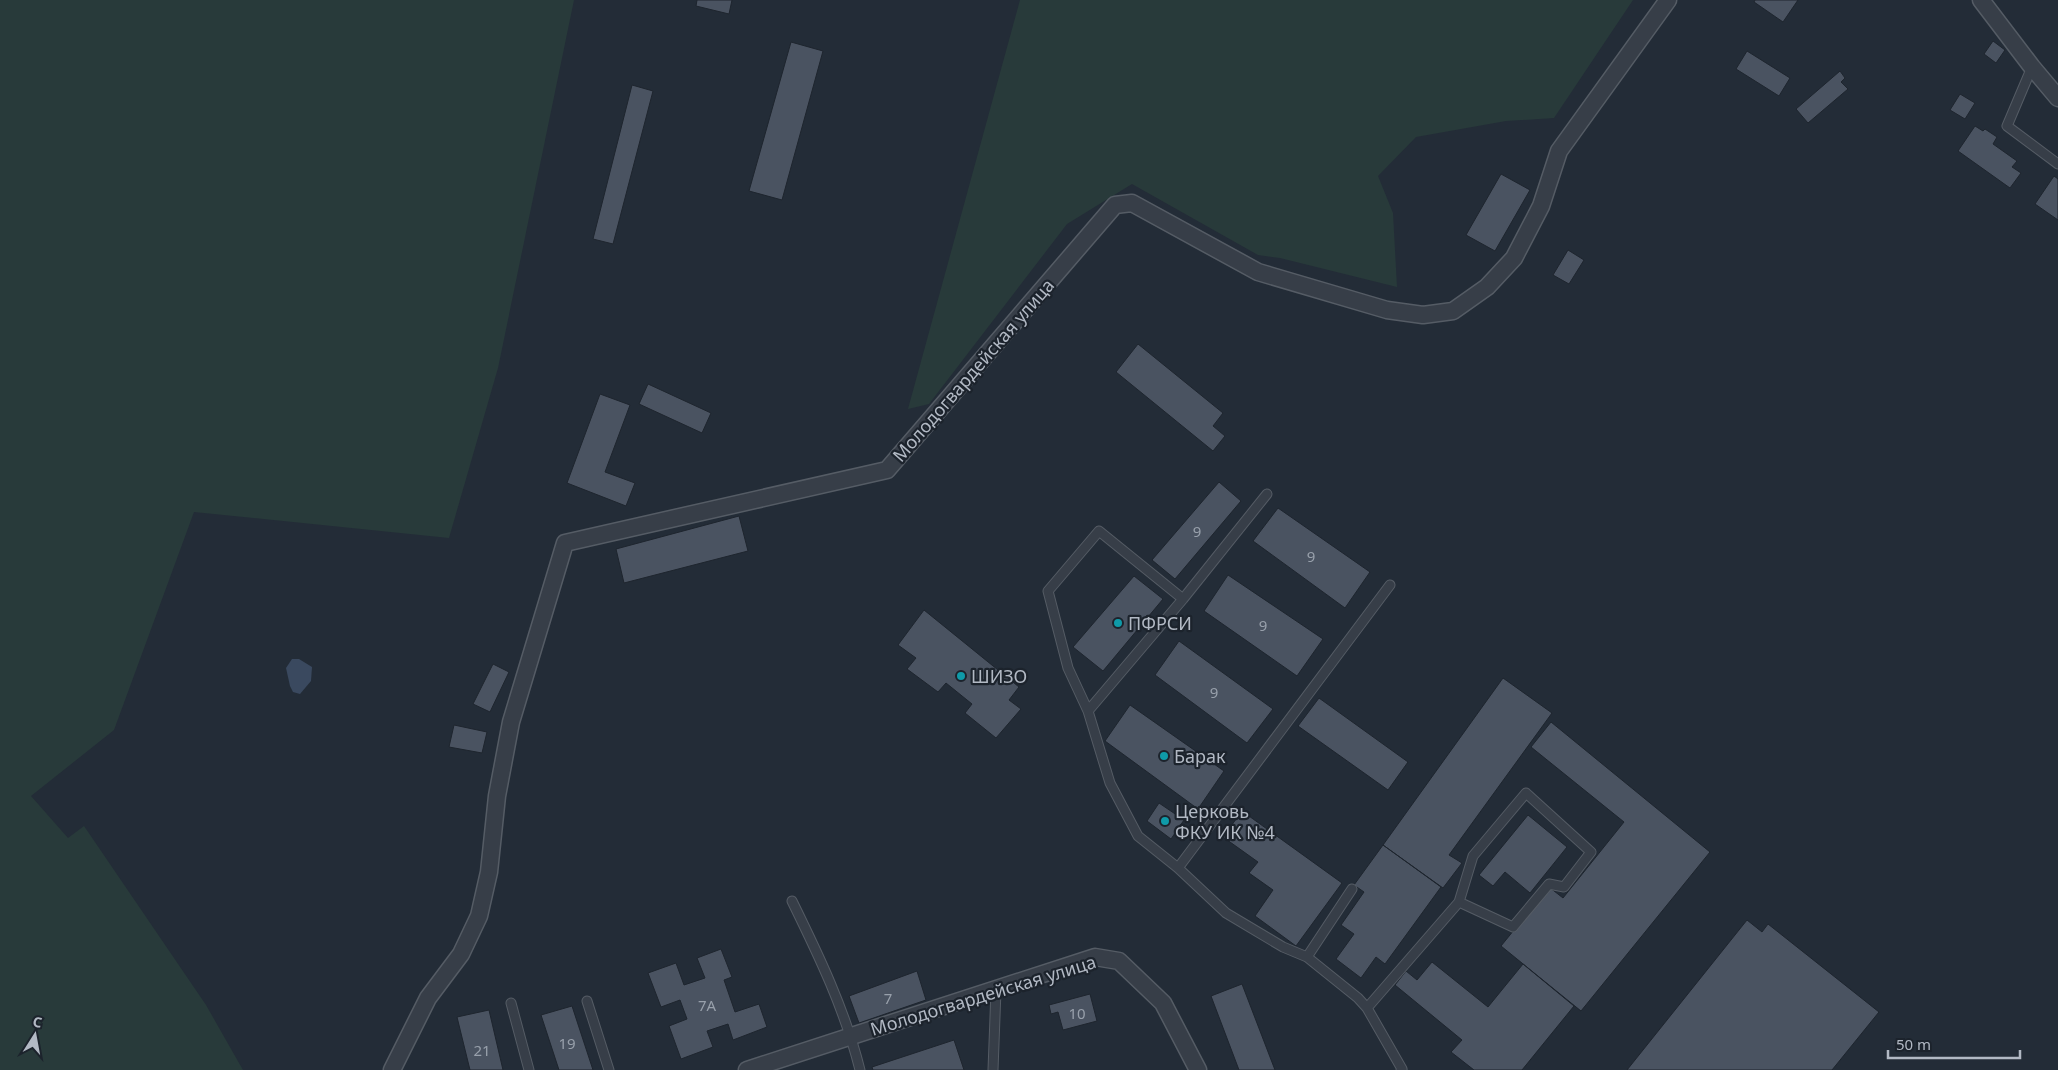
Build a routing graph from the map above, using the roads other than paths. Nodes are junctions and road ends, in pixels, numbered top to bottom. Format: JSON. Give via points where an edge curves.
{"nodes":[{"id":1,"x":1668,"y":0,"type":"edge"},
{"id":2,"x":1981,"y":0,"type":"edge"},
{"id":3,"x":2032,"y":67,"type":"junction"},
{"id":4,"x":2058,"y":98,"type":"edge"},
{"id":5,"x":2058,"y":164,"type":"edge"},
{"id":6,"x":1267,"y":494,"type":"dead end"},
{"id":7,"x":1390,"y":585,"type":"dead end"},
{"id":8,"x":1183,"y":599,"type":"junction"},
{"id":9,"x":1088,"y":711,"type":"junction"},
{"id":10,"x":1178,"y":868,"type":"junction"},
{"id":11,"x":1352,"y":888,"type":"dead end"},
{"id":12,"x":792,"y":901,"type":"dead end"},
{"id":13,"x":1459,"y":902,"type":"junction"},
{"id":14,"x":1307,"y":957,"type":"junction"},
{"id":15,"x":996,"y":990,"type":"junction"},
{"id":16,"x":587,"y":1001,"type":"dead end"},
{"id":17,"x":512,"y":1003,"type":"dead end"},
{"id":18,"x":1367,"y":1008,"type":"junction"},
{"id":19,"x":852,"y":1036,"type":"junction"},
{"id":20,"x":392,"y":1070,"type":"edge"},
{"id":21,"x":529,"y":1070,"type":"edge"},
{"id":22,"x":609,"y":1070,"type":"edge"},
{"id":23,"x":747,"y":1070,"type":"edge"},
{"id":24,"x":860,"y":1070,"type":"edge"},
{"id":25,"x":993,"y":1070,"type":"edge"},
{"id":26,"x":1198,"y":1070,"type":"edge"},
{"id":27,"x":1402,"y":1070,"type":"edge"}],
"edges":[{"from":1,"to":20,"type":"street","name":"Молодогвардейская улица","via":[[1559,151],[1541,206],[1514,258],[1487,287],[1453,310],[1423,315],[1387,310],[1258,272],[1132,203],[1115,205],[887,470],[565,543],[511,722],[497,796],[489,872],[479,916],[461,954],[428,998]]},
{"from":2,"to":3,"type":"street"},
{"from":3,"to":4,"type":"street"},
{"from":3,"to":5,"type":"lane","via":[[2007,126]]},
{"from":6,"to":8,"type":"lane"},
{"from":7,"to":10,"type":"lane"},
{"from":8,"to":9,"type":"lane"},
{"from":8,"to":9,"type":"lane","via":[[1099,531],[1048,591],[1068,668]]},
{"from":9,"to":10,"type":"lane","via":[[1110,782],[1138,836]]},
{"from":10,"to":14,"type":"lane","via":[[1226,912],[1283,947]]},
{"from":11,"to":14,"type":"lane"},
{"from":12,"to":19,"type":"lane","via":[[824,966]]},
{"from":13,"to":13,"type":"lane","via":[[1473,856],[1526,793],[1591,852],[1564,887],[1549,884],[1514,927]]},
{"from":13,"to":18,"type":"lane"},
{"from":14,"to":18,"type":"lane"},
{"from":15,"to":19,"type":"street","name":"Молодогвардейская улица"},
{"from":15,"to":25,"type":"lane"},
{"from":15,"to":26,"type":"street","name":"Молодогвардейская улица","via":[[1096,957],[1119,961],[1163,1003]]},
{"from":16,"to":22,"type":"lane"},
{"from":17,"to":21,"type":"lane"},
{"from":18,"to":27,"type":"lane"},
{"from":19,"to":23,"type":"street","name":"Молодогвардейская улица"},
{"from":19,"to":24,"type":"lane"}]}
